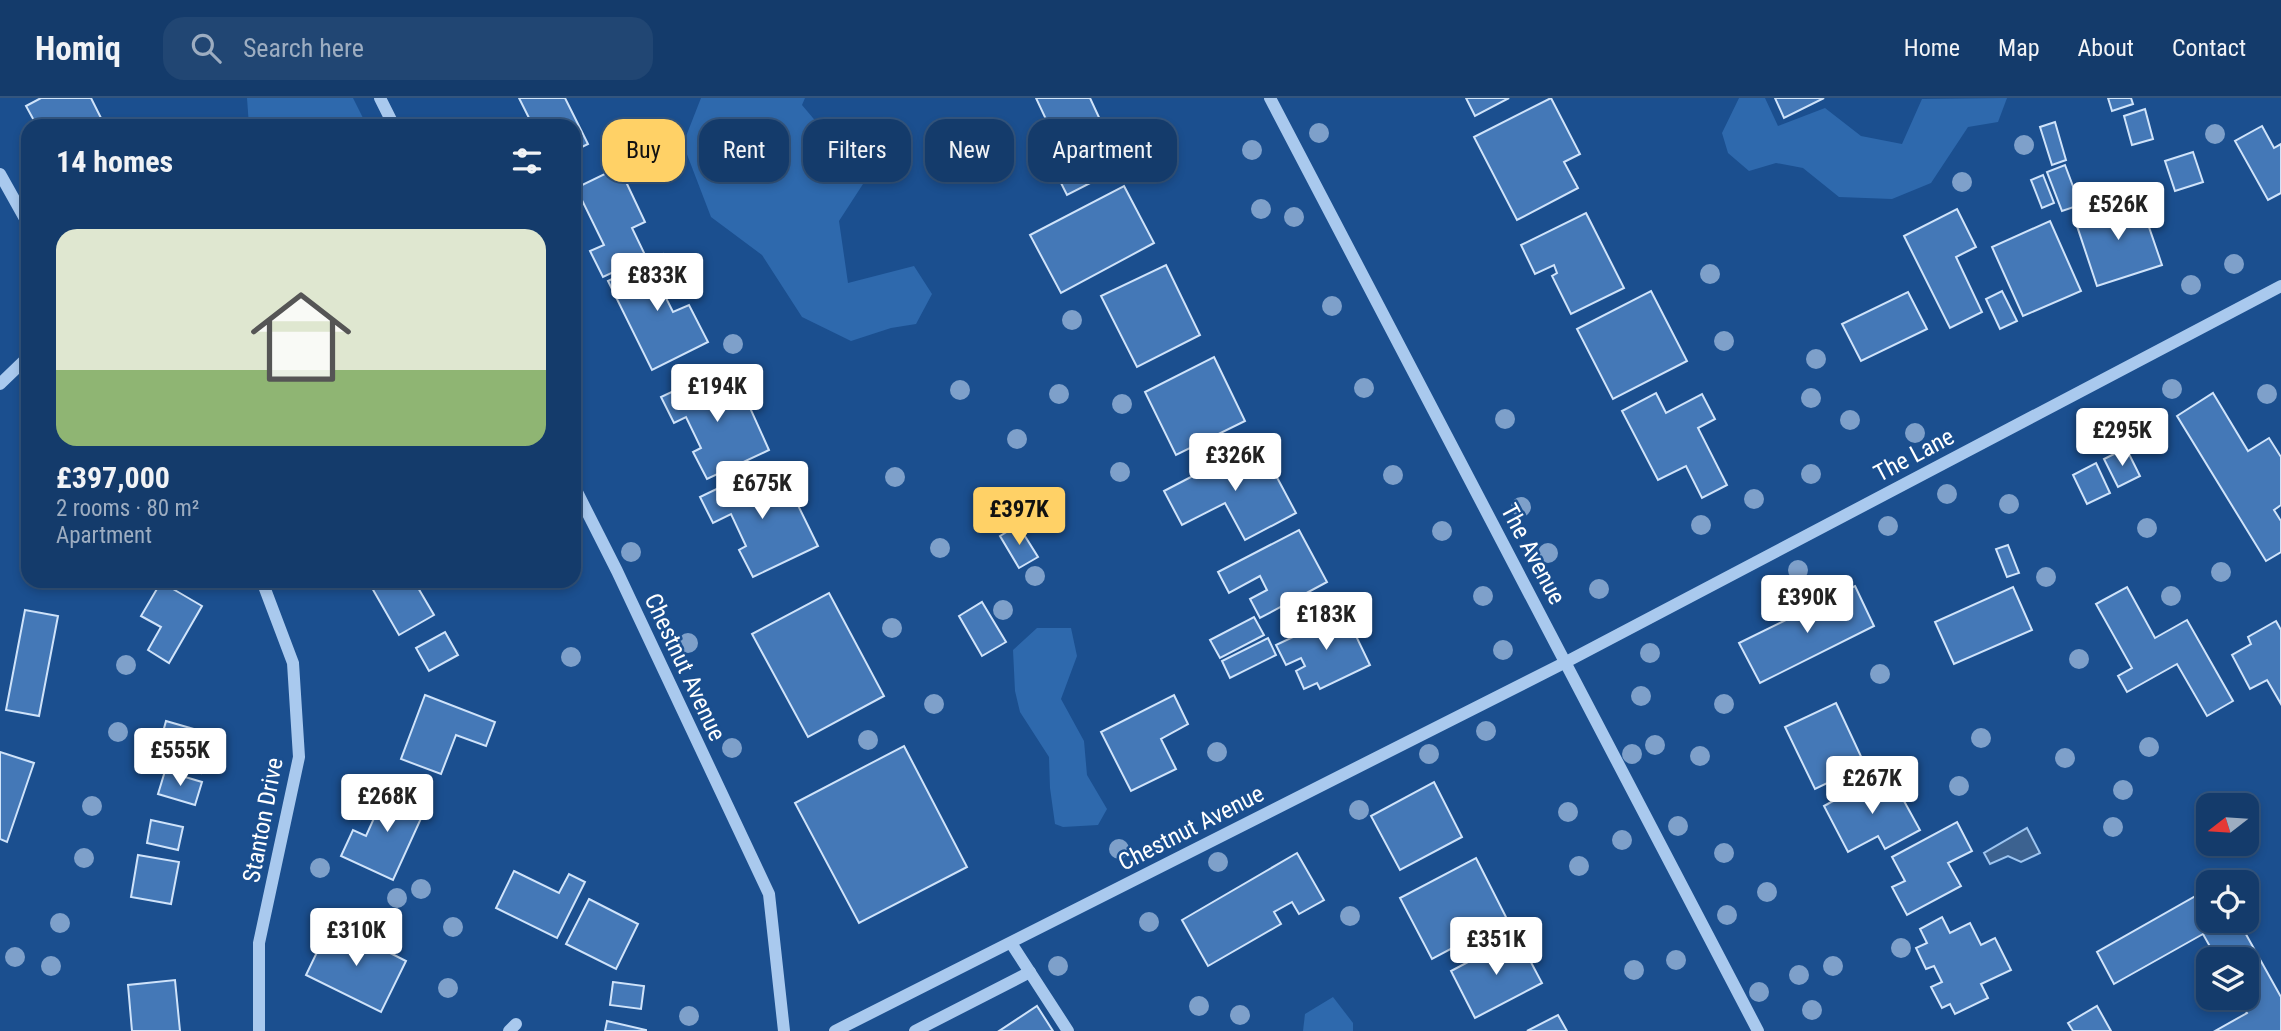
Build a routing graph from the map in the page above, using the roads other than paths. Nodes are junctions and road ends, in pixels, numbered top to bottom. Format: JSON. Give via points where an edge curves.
{"nodes":[{"id":1,"x":380,"y":98,"type":"edge"},
{"id":2,"x":1270,"y":98,"type":"edge"},
{"id":3,"x":390,"y":119,"type":"edge"},
{"id":4,"x":0,"y":174,"type":"edge"},
{"id":5,"x":21,"y":212,"type":"edge"},
{"id":6,"x":2281,"y":286,"type":"edge"},
{"id":7,"x":21,"y":364,"type":"edge"},
{"id":8,"x":0,"y":384,"type":"edge"},
{"id":9,"x":581,"y":500,"type":"edge"},
{"id":10,"x":265,"y":588,"type":"edge"},
{"id":11,"x":1566,"y":662,"type":"junction"},
{"id":12,"x":1011,"y":943,"type":"junction"},
{"id":13,"x":1030,"y":972,"type":"junction"},
{"id":14,"x":259,"y":1031,"type":"edge"},
{"id":15,"x":784,"y":1031,"type":"edge"},
{"id":16,"x":835,"y":1031,"type":"edge"},
{"id":17,"x":915,"y":1031,"type":"edge"},
{"id":18,"x":1068,"y":1031,"type":"edge"},
{"id":19,"x":1758,"y":1031,"type":"edge"}],
"edges":[{"from":1,"to":3,"type":"street"},
{"from":2,"to":11,"type":"street","name":"The Avenue"},
{"from":4,"to":5,"type":"street"},
{"from":6,"to":11,"type":"street","name":"The Lane"},
{"from":7,"to":8,"type":"street"},
{"from":9,"to":15,"type":"street","name":"Chestnut Avenue","via":[[769,894]]},
{"from":10,"to":14,"type":"street","name":"Stanton Drive","via":[[293,663],[299,757],[259,943]]},
{"from":11,"to":12,"type":"street","name":"Chestnut Avenue"},
{"from":11,"to":19,"type":"street","name":"The Avenue"},
{"from":12,"to":13,"type":"street"},
{"from":12,"to":16,"type":"street","name":"Chestnut Avenue"},
{"from":13,"to":17,"type":"street"},
{"from":13,"to":18,"type":"street"}]}
